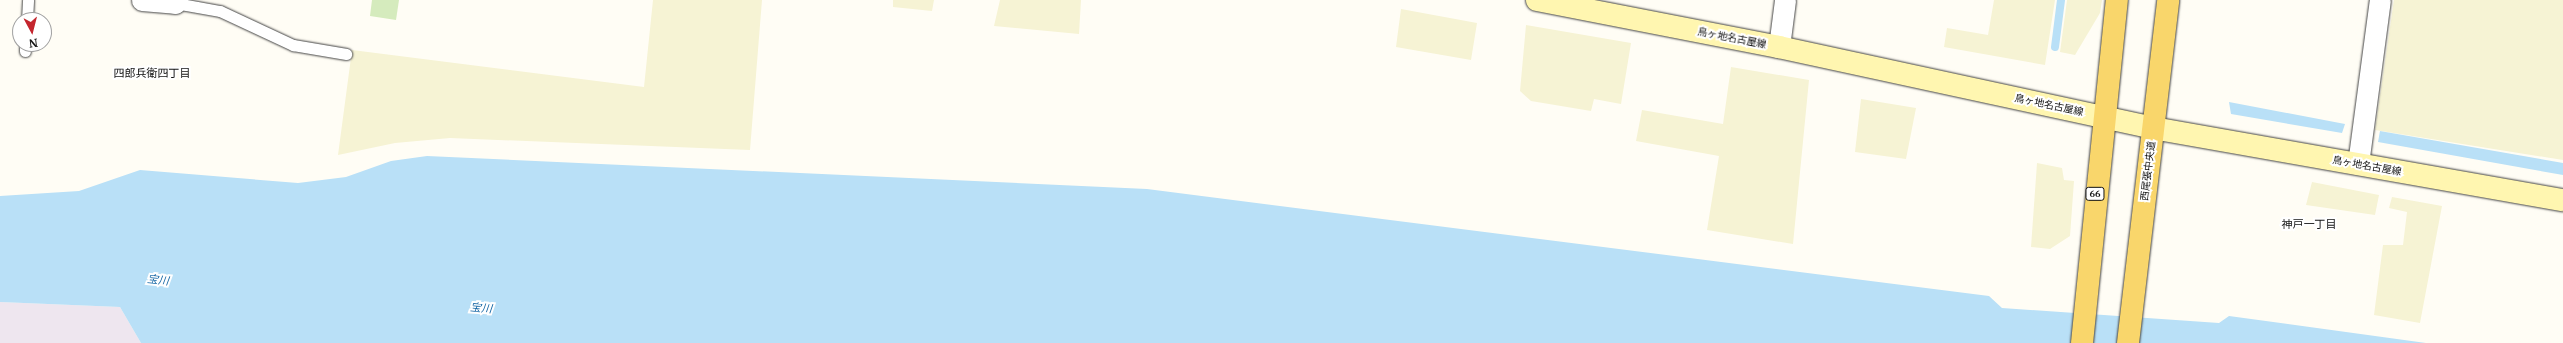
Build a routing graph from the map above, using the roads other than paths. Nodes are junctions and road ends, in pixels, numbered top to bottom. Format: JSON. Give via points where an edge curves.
{"nodes":[{"id":1,"x":28,"y":0,"type":"edge"},
{"id":2,"x":142,"y":0,"type":"edge"},
{"id":3,"x":1538,"y":0,"type":"edge"},
{"id":4,"x":1786,"y":0,"type":"edge"},
{"id":5,"x":2117,"y":0,"type":"edge"},
{"id":6,"x":2168,"y":0,"type":"edge"},
{"id":7,"x":2380,"y":0,"type":"edge"},
{"id":8,"x":175,"y":2,"type":"edge"},
{"id":9,"x":27,"y":12,"type":"edge"},
{"id":10,"x":1779,"y":47,"type":"junction"},
{"id":11,"x":346,"y":54,"type":"dead end"},
{"id":12,"x":2103,"y":117,"type":"junction"},
{"id":13,"x":2153,"y":128,"type":"junction"},
{"id":14,"x":2358,"y":164,"type":"junction"},
{"id":15,"x":2563,"y":200,"type":"edge"},
{"id":16,"x":2082,"y":343,"type":"edge"},
{"id":17,"x":2128,"y":343,"type":"edge"}],
"edges":[{"from":1,"to":9,"type":"lane"},
{"from":2,"to":8,"type":"street"},
{"from":3,"to":10,"type":"main road","name":"鳥ヶ地名古屋線"},
{"from":4,"to":10,"type":"street"},
{"from":5,"to":12,"type":"main road","number":"66"},
{"from":6,"to":13,"type":"main road","name":"西尾張中央道"},
{"from":7,"to":14,"type":"street"},
{"from":8,"to":11,"type":"lane","via":[[220,11],[293,45]]},
{"from":10,"to":12,"type":"main road","name":"鳥ヶ地名古屋線"},
{"from":12,"to":13,"type":"main road","name":"鳥ヶ地名古屋線"},
{"from":12,"to":16,"type":"main road","number":"66"},
{"from":13,"to":14,"type":"main road","name":"鳥ヶ地名古屋線"},
{"from":13,"to":17,"type":"main road","name":"西尾張中央道"},
{"from":14,"to":15,"type":"main road","name":"鳥ヶ地名古屋線"}]}
